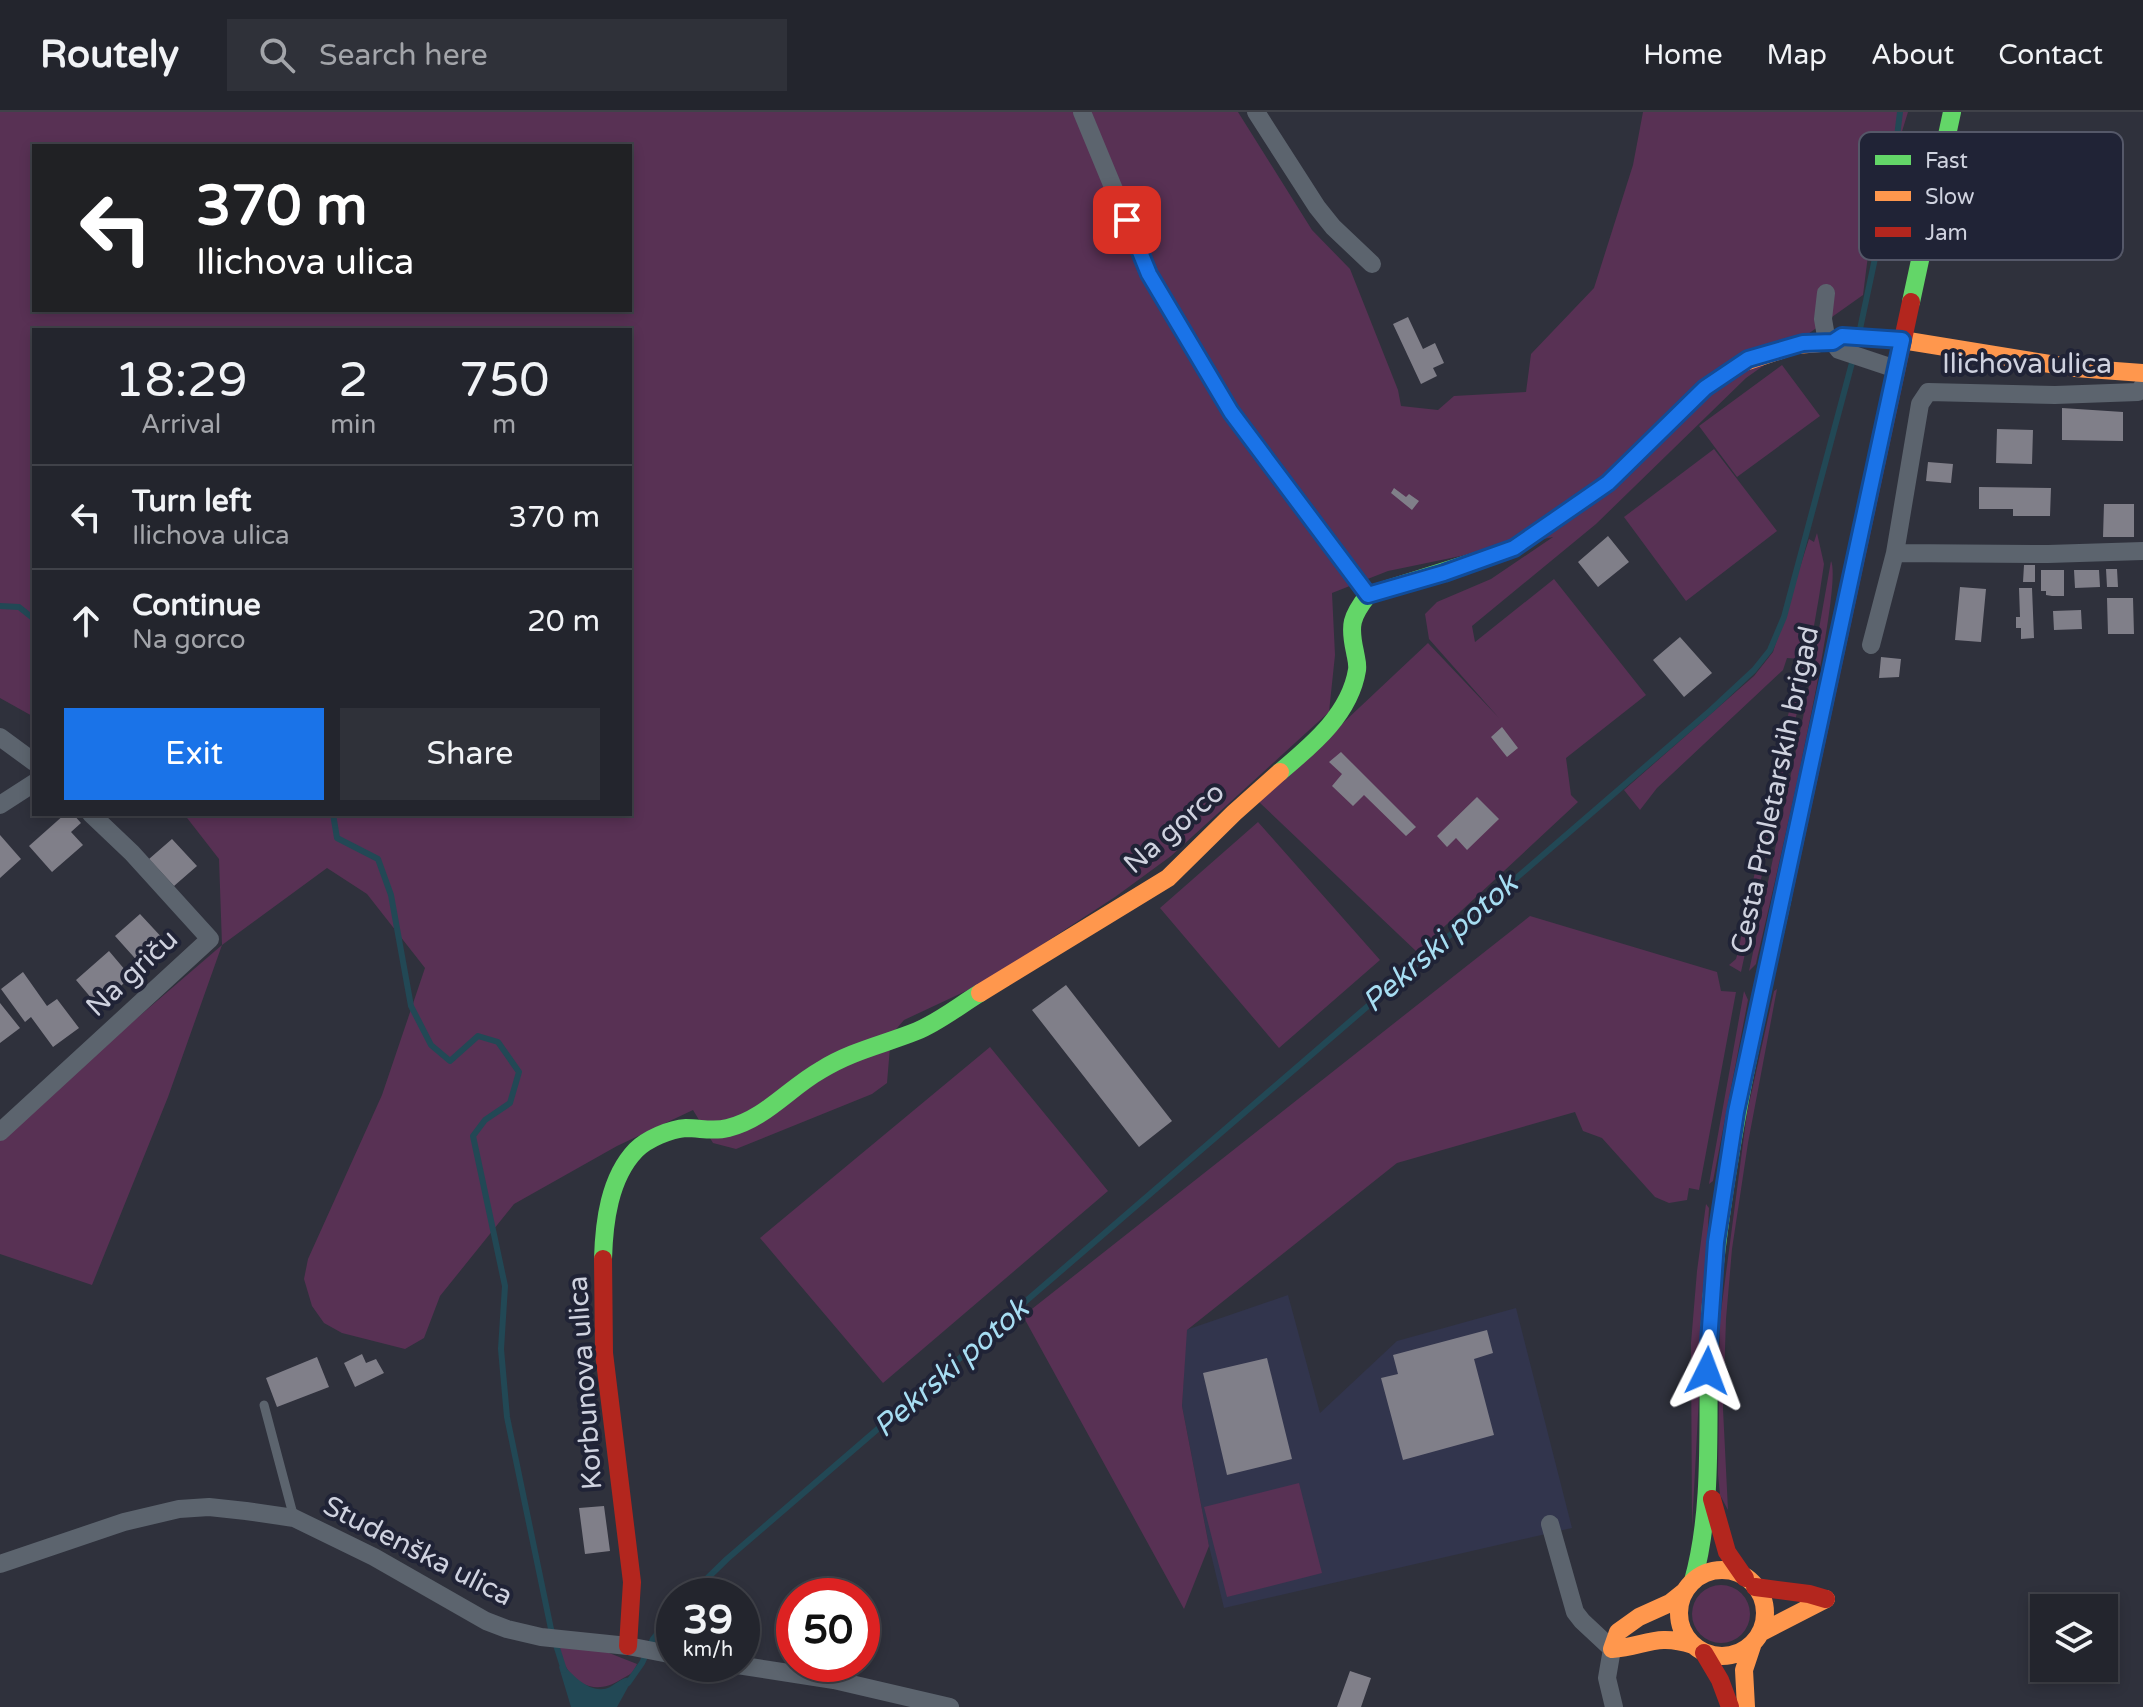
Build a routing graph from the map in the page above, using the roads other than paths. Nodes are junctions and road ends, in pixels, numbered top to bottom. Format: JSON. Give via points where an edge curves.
{"nodes":[{"id":1,"x":1082,"y":112,"type":"edge"},
{"id":2,"x":1256,"y":112,"type":"edge"},
{"id":3,"x":1952,"y":112,"type":"edge"},
{"id":4,"x":1948,"y":132,"type":"edge"},
{"id":5,"x":1920,"y":260,"type":"edge"},
{"id":6,"x":1372,"y":264,"type":"dead end"},
{"id":7,"x":1826,"y":293,"type":"dead end"},
{"id":8,"x":1902,"y":340,"type":"junction"},
{"id":9,"x":1835,"y":343,"type":"junction"},
{"id":10,"x":1896,"y":369,"type":"junction"},
{"id":11,"x":2143,"y":373,"type":"edge"},
{"id":12,"x":2143,"y":386,"type":"edge"},
{"id":13,"x":2143,"y":551,"type":"edge"},
{"id":14,"x":1895,"y":553,"type":"junction"},
{"id":15,"x":1368,"y":595,"type":"junction"},
{"id":16,"x":1871,"y":645,"type":"dead end"},
{"id":17,"x":0,"y":737,"type":"edge"},
{"id":18,"x":32,"y":761,"type":"edge"},
{"id":19,"x":32,"y":784,"type":"edge"},
{"id":20,"x":0,"y":805,"type":"edge"},
{"id":21,"x":93,"y":816,"type":"edge"},
{"id":22,"x":920,"y":1030,"type":"joint"},
{"id":23,"x":0,"y":1132,"type":"edge"},
{"id":24,"x":264,"y":1405,"type":"dead end"},
{"id":25,"x":1708,"y":1488,"type":"junction"},
{"id":26,"x":294,"y":1518,"type":"junction"},
{"id":27,"x":1550,"y":1524,"type":"dead end"},
{"id":28,"x":0,"y":1564,"type":"edge"},
{"id":29,"x":1750,"y":1583,"type":"junction"},
{"id":30,"x":1689,"y":1586,"type":"junction"},
{"id":31,"x":1757,"y":1638,"type":"junction"},
{"id":32,"x":633,"y":1647,"type":"junction"},
{"id":33,"x":1612,"y":1649,"type":"junction"},
{"id":34,"x":1698,"y":1649,"type":"junction"},
{"id":35,"x":656,"y":1652,"type":"edge"},
{"id":36,"x":760,"y":1669,"type":"edge"},
{"id":37,"x":950,"y":1707,"type":"edge"},
{"id":38,"x":1614,"y":1707,"type":"edge"},
{"id":39,"x":1730,"y":1707,"type":"edge"},
{"id":40,"x":1746,"y":1707,"type":"edge"}],
"edges":[{"from":1,"to":15,"type":"street","via":[[1149,274],[1231,412]]},
{"from":2,"to":6,"type":"street","via":[[1317,207]]},
{"from":3,"to":4,"type":"street","name":"Cesta Proletarskih brigad"},
{"from":5,"to":8,"type":"street","name":"Cesta Proletarskih brigad"},
{"from":7,"to":9,"type":"street","via":[[1823,319]]},
{"from":8,"to":9,"type":"street","name":"Ilichova ulica"},
{"from":8,"to":10,"type":"street","name":"Cesta Proletarskih brigad"},
{"from":8,"to":11,"type":"street","name":"Ilichova ulica","via":[[2075,368]]},
{"from":9,"to":10,"type":"street"},
{"from":9,"to":15,"type":"street","via":[[1790,346],[1748,359],[1705,388],[1608,483],[1514,548]]},
{"from":10,"to":25,"type":"street","name":"Cesta Proletarskih brigad","via":[[1734,1125],[1710,1308]]},
{"from":12,"to":14,"type":"street","name":"Ilichova ulica","via":[[2138,392],[2055,395],[1928,392],[1920,404]]},
{"from":13,"to":14,"type":"street"},
{"from":14,"to":16,"type":"street","name":"Ilichova ulica"},
{"from":15,"to":22,"type":"street","name":"Na gorco","via":[[1350,629],[1358,668],[1352,689],[1344,708],[1307,749],[1168,878]]},
{"from":17,"to":18,"type":"street"},
{"from":19,"to":20,"type":"street"},
{"from":21,"to":23,"type":"street","name":"Na griču","via":[[210,939]]},
{"from":22,"to":32,"type":"street","name":"Korbunova ulica","via":[[820,1070],[756,1118],[729,1128],[684,1128],[656,1137],[638,1148],[618,1177],[604,1225],[604,1353],[632,1582]]},
{"from":24,"to":26,"type":"lane"},
{"from":25,"to":29,"type":"street","via":[[1727,1552]]},
{"from":25,"to":30,"type":"street","via":[[1701,1557]]},
{"from":26,"to":28,"type":"street","name":"Studenška ulica","via":[[209,1507],[179,1509]]},
{"from":26,"to":32,"type":"street","name":"Studenška ulica","via":[[486,1621],[541,1637]]},
{"from":27,"to":33,"type":"street","via":[[1575,1612]]},
{"from":29,"to":30,"type":"street","via":[[1720,1571]]},
{"from":29,"to":31,"type":"street","via":[[1765,1609]]},
{"from":29,"to":31,"type":"street","via":[[1826,1599],[1787,1616]]},
{"from":30,"to":33,"type":"street","via":[[1618,1632]]},
{"from":30,"to":34,"type":"street","via":[[1679,1619]]},
{"from":31,"to":34,"type":"street","via":[[1730,1655]]},
{"from":31,"to":40,"type":"street","via":[[1744,1670]]},
{"from":32,"to":35,"type":"street","name":"Studenška ulica"},
{"from":33,"to":34,"type":"street","via":[[1666,1636]]},
{"from":33,"to":38,"type":"street","via":[[1607,1678]]},
{"from":34,"to":39,"type":"street","via":[[1720,1680]]},
{"from":36,"to":37,"type":"street"}]}
